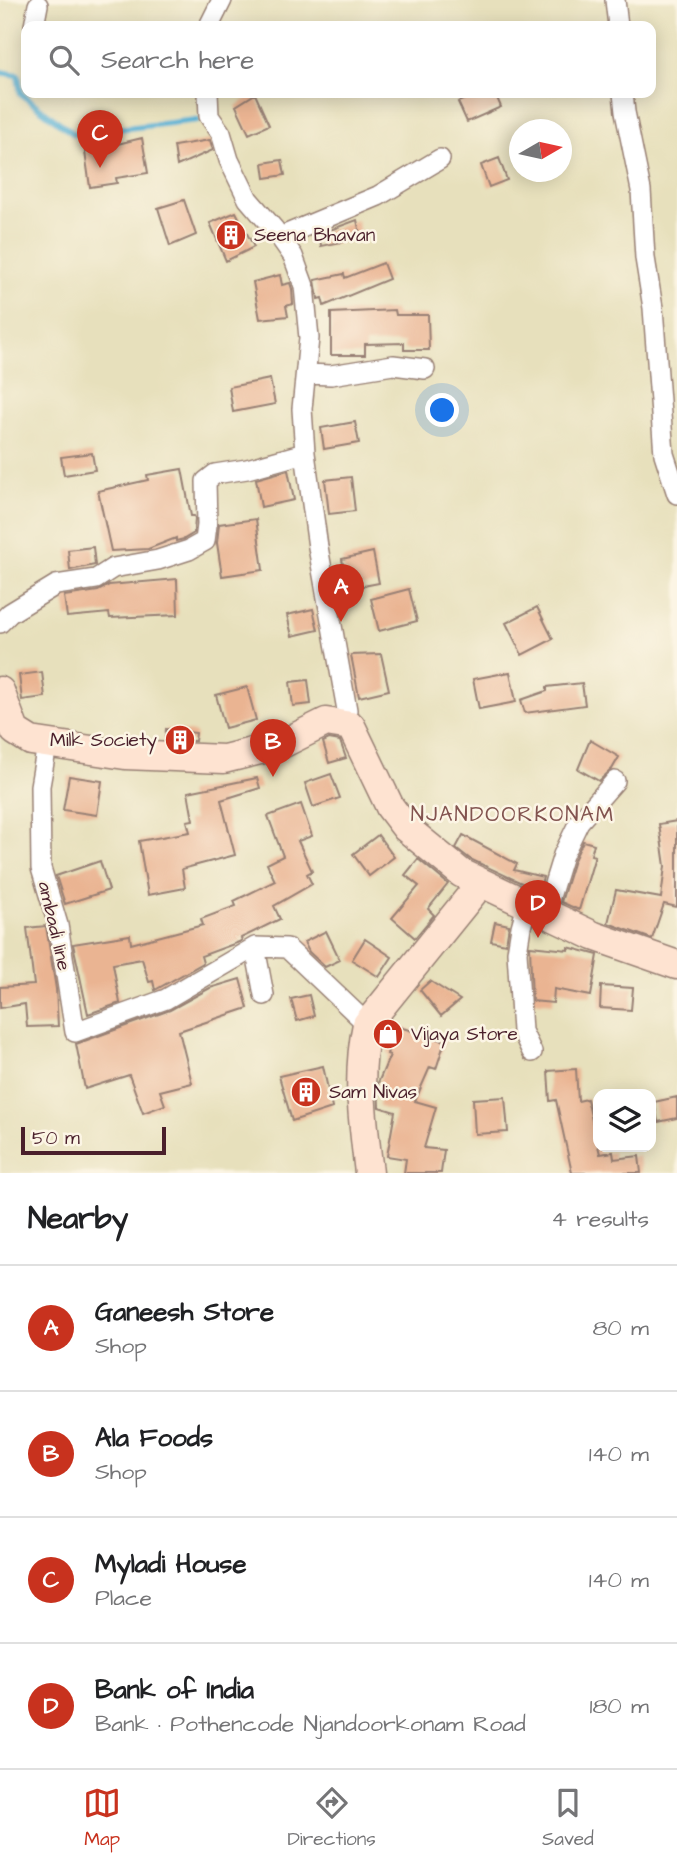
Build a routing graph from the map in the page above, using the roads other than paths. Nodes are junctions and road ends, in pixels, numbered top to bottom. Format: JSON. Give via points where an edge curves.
{"nodes":[{"id":1,"x":222,"y":0,"type":"edge"},
{"id":2,"x":615,"y":0,"type":"edge"},
{"id":3,"x":38,"y":5,"type":"dead end"},
{"id":4,"x":35,"y":21,"type":"edge"},
{"id":5,"x":212,"y":21,"type":"edge"},
{"id":6,"x":617,"y":21,"type":"edge"},
{"id":7,"x":208,"y":98,"type":"edge"},
{"id":8,"x":624,"y":98,"type":"edge"},
{"id":9,"x":440,"y":159,"type":"dead end"},
{"id":10,"x":280,"y":237,"type":"junction"},
{"id":11,"x":425,"y":369,"type":"dead end"},
{"id":12,"x":306,"y":374,"type":"junction"},
{"id":13,"x":304,"y":453,"type":"junction"},
{"id":14,"x":677,"y":494,"type":"edge"},
{"id":15,"x":0,"y":622,"type":"edge"},
{"id":16,"x":0,"y":691,"type":"edge"},
{"id":17,"x":343,"y":725,"type":"junction"},
{"id":18,"x":47,"y":745,"type":"junction"},
{"id":19,"x":615,"y":782,"type":"dead end"},
{"id":20,"x":481,"y":883,"type":"junction"},
{"id":21,"x":536,"y":909,"type":"junction"},
{"id":22,"x":255,"y":947,"type":"junction"},
{"id":23,"x":677,"y":965,"type":"edge"},
{"id":24,"x":264,"y":995,"type":"dead end"},
{"id":25,"x":368,"y":1024,"type":"junction"},
{"id":26,"x":531,"y":1052,"type":"dead end"},
{"id":27,"x":369,"y":1173,"type":"edge"}],
"edges":[{"from":1,"to":5,"type":"street"},
{"from":2,"to":6,"type":"street"},
{"from":3,"to":4,"type":"street"},
{"from":7,"to":10,"type":"street","via":[[209,116],[248,199]]},
{"from":8,"to":14,"type":"street","via":[[641,190],[664,454]]},
{"from":9,"to":10,"type":"street","via":[[378,196]]},
{"from":10,"to":12,"type":"street","via":[[304,286],[309,338]]},
{"from":11,"to":12,"type":"street","via":[[393,365],[331,375]]},
{"from":12,"to":13,"type":"street"},
{"from":13,"to":15,"type":"street","via":[[215,474],[206,481],[205,541],[189,550],[113,568],[96,579],[56,585]]},
{"from":13,"to":17,"type":"street","via":[[347,710]]},
{"from":16,"to":18,"type":"main road","via":[[15,731]]},
{"from":17,"to":18,"type":"main road","via":[[326,722],[280,745],[224,759],[125,755]]},
{"from":17,"to":20,"type":"main road","via":[[351,726],[390,807],[406,828],[461,873]]},
{"from":18,"to":22,"type":"street","name":"ambadi line","via":[[40,786],[41,868],[58,925],[75,1032],[166,999]]},
{"from":19,"to":21,"type":"street","via":[[579,822]]},
{"from":20,"to":21,"type":"main road"},
{"from":20,"to":25,"type":"main road"},
{"from":21,"to":23,"type":"main road","via":[[594,936]]},
{"from":21,"to":26,"type":"street","via":[[521,927],[517,952],[522,1031]]},
{"from":22,"to":24,"type":"street"},
{"from":22,"to":25,"type":"street","via":[[286,948]]},
{"from":25,"to":27,"type":"main road","via":[[360,1093]]}]}
